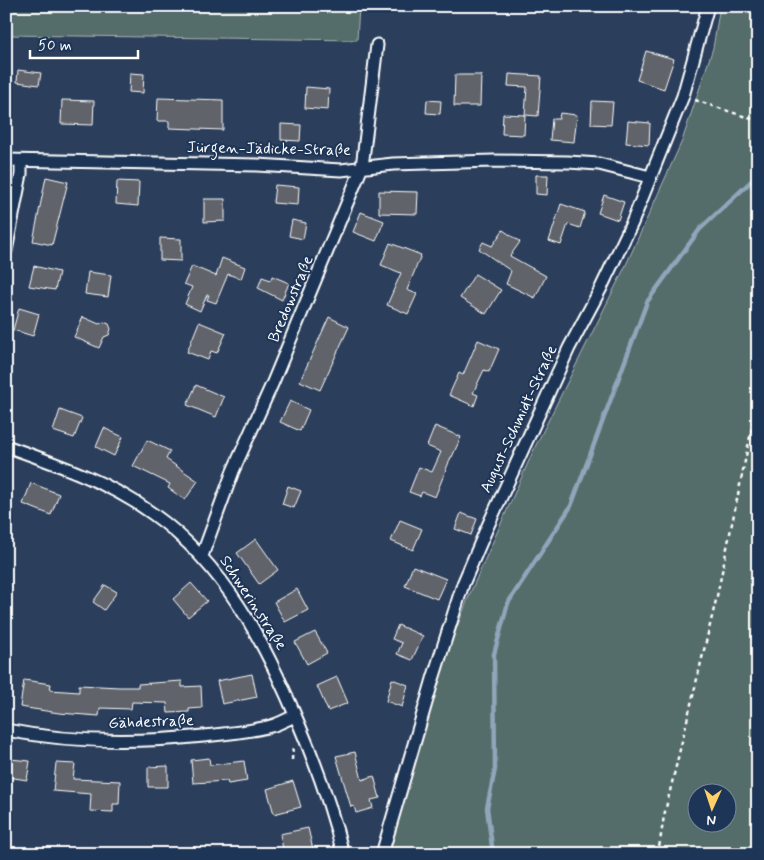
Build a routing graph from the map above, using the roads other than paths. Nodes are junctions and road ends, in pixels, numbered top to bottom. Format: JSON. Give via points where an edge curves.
{"nodes":[{"id":1,"x":708,"y":6,"type":"edge"},
{"id":2,"x":377,"y":45,"type":"dead end"},
{"id":3,"x":6,"y":160,"type":"edge"},
{"id":4,"x":21,"y":161,"type":"junction"},
{"id":5,"x":362,"y":167,"type":"junction"},
{"id":6,"x":650,"y":176,"type":"junction"},
{"id":7,"x":6,"y":251,"type":"edge"},
{"id":8,"x":6,"y":446,"type":"edge"},
{"id":9,"x":202,"y":556,"type":"junction"},
{"id":10,"x":295,"y":716,"type":"junction"},
{"id":11,"x":6,"y":730,"type":"edge"},
{"id":12,"x":343,"y":854,"type":"edge"},
{"id":13,"x":382,"y":854,"type":"edge"}],
"edges":[{"from":1,"to":6,"type":"street","name":"August-Schmidt-Straße","via":[[683,96]]},
{"from":2,"to":5,"type":"street","name":"Bredowstraße"},
{"from":3,"to":4,"type":"street","name":"Jürgen-Jädicke-Straße"},
{"from":4,"to":5,"type":"street","name":"Jürgen-Jädicke-Straße","via":[[257,165],[341,170]]},
{"from":4,"to":7,"type":"street"},
{"from":5,"to":6,"type":"street","name":"Jürgen-Jädicke-Straße","via":[[494,161],[568,162],[599,164]]},
{"from":5,"to":9,"type":"street","name":"Bredowstraße","via":[[233,471]]},
{"from":6,"to":13,"type":"street","name":"August-Schmidt-Straße","via":[[632,224],[569,348],[466,578]]},
{"from":8,"to":9,"type":"street","name":"Schwerinstraße","via":[[70,469],[127,497],[153,513]]},
{"from":9,"to":10,"type":"street","name":"Schwerinstraße","via":[[226,584],[258,637]]},
{"from":10,"to":11,"type":"street","name":"Gähdestraße","via":[[272,726],[246,731],[147,741],[76,740]]},
{"from":10,"to":12,"type":"street","name":"Schwerinstraße","via":[[314,761]]}]}
